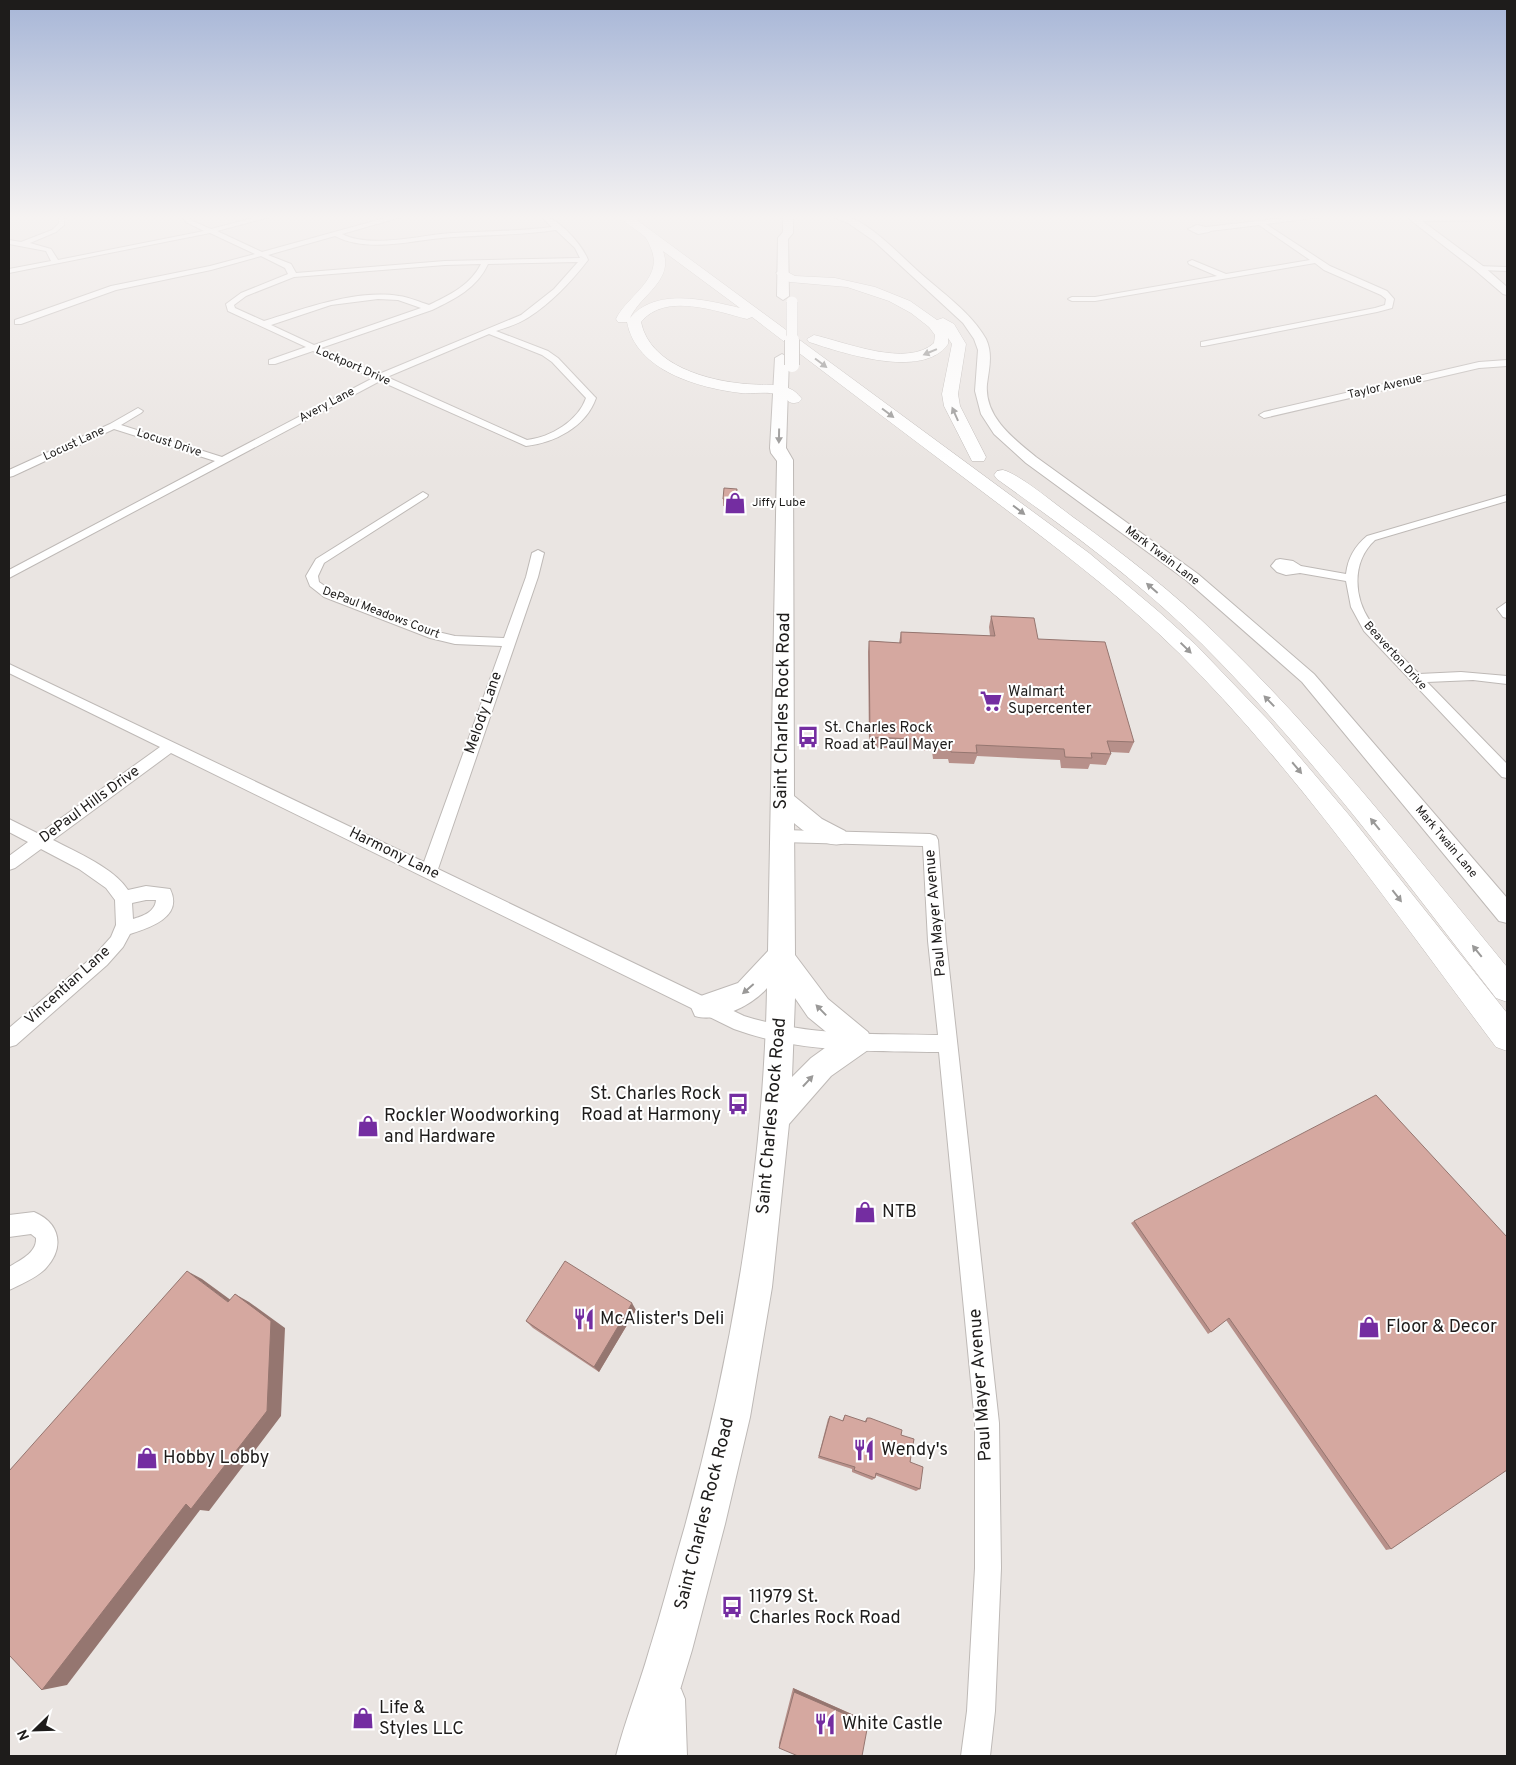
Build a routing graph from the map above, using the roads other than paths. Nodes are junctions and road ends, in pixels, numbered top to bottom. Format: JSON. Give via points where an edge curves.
{"nodes":[{"id":1,"x":88,"y":297,"type":"edge"},
{"id":2,"x":239,"y":297,"type":"edge"},
{"id":3,"x":448,"y":297,"type":"edge"},
{"id":4,"x":549,"y":297,"type":"edge"},
{"id":5,"x":639,"y":297,"type":"edge"},
{"id":6,"x":732,"y":297,"type":"edge"},
{"id":7,"x":890,"y":297,"type":"edge"},
{"id":8,"x":905,"y":297,"type":"edge"},
{"id":9,"x":941,"y":297,"type":"edge"},
{"id":10,"x":1104,"y":297,"type":"edge"},
{"id":11,"x":1388,"y":297,"type":"edge"},
{"id":12,"x":789,"y":298,"type":"edge"},
{"id":13,"x":1072,"y":299,"type":"dead end"},
{"id":14,"x":428,"y":308,"type":"junction"},
{"id":15,"x":782,"y":316,"type":"dead end"},
{"id":16,"x":18,"y":322,"type":"dead end"},
{"id":17,"x":264,"y":324,"type":"junction"},
{"id":18,"x":768,"y":324,"type":"junction"},
{"id":19,"x":490,"y":332,"type":"junction"},
{"id":20,"x":814,"y":339,"type":"junction"},
{"id":21,"x":1204,"y":344,"type":"dead end"},
{"id":22,"x":314,"y":348,"type":"junction"},
{"id":23,"x":272,"y":362,"type":"dead end"},
{"id":24,"x":1507,"y":363,"type":"edge"},
{"id":25,"x":785,"y":364,"type":"junction"},
{"id":26,"x":853,"y":367,"type":"dead end"},
{"id":27,"x":379,"y":378,"type":"junction"},
{"id":28,"x":742,"y":391,"type":"junction"},
{"id":29,"x":785,"y":395,"type":"junction"},
{"id":30,"x":138,"y":411,"type":"dead end"},
{"id":31,"x":1264,"y":415,"type":"dead end"},
{"id":32,"x":794,"y":416,"type":"dead end"},
{"id":33,"x":113,"y":426,"type":"junction"},
{"id":34,"x":955,"y":440,"type":"dead end"},
{"id":35,"x":978,"y":457,"type":"junction"},
{"id":36,"x":224,"y":461,"type":"junction"},
{"id":37,"x":9,"y":474,"type":"edge"},
{"id":38,"x":423,"y":495,"type":"dead end"},
{"id":39,"x":1507,"y":498,"type":"edge"},
{"id":40,"x":538,"y":553,"type":"dead end"},
{"id":41,"x":1297,"y":569,"type":"dead end"},
{"id":42,"x":9,"y":575,"type":"edge"},
{"id":43,"x":1351,"y":578,"type":"junction"},
{"id":44,"x":1507,"y":606,"type":"edge"},
{"id":45,"x":1507,"y":614,"type":"edge"},
{"id":46,"x":508,"y":642,"type":"junction"},
{"id":47,"x":9,"y":668,"type":"edge"},
{"id":48,"x":1416,"y":679,"type":"junction"},
{"id":49,"x":1507,"y":680,"type":"edge"},
{"id":50,"x":171,"y":746,"type":"junction"},
{"id":51,"x":1507,"y":772,"type":"edge"},
{"id":52,"x":782,"y":798,"type":"junction"},
{"id":53,"x":9,"y":825,"type":"edge"},
{"id":54,"x":782,"y":836,"type":"junction"},
{"id":55,"x":837,"y":837,"type":"junction"},
{"id":56,"x":39,"y":842,"type":"junction"},
{"id":57,"x":9,"y":864,"type":"edge"},
{"id":58,"x":429,"y":872,"type":"junction"},
{"id":59,"x":123,"y":898,"type":"junction"},
{"id":60,"x":1507,"y":914,"type":"edge"},
{"id":61,"x":123,"y":929,"type":"junction"},
{"id":62,"x":780,"y":956,"type":"junction"},
{"id":63,"x":1507,"y":989,"type":"edge"},
{"id":64,"x":705,"y":1007,"type":"junction"},
{"id":65,"x":780,"y":1035,"type":"junction"},
{"id":66,"x":1507,"y":1037,"type":"edge"},
{"id":67,"x":9,"y":1039,"type":"edge"},
{"id":68,"x":858,"y":1041,"type":"junction"},
{"id":69,"x":949,"y":1044,"type":"junction"},
{"id":70,"x":775,"y":1117,"type":"junction"},
{"id":71,"x":9,"y":1226,"type":"edge"},
{"id":72,"x":9,"y":1279,"type":"edge"},
{"id":73,"x":671,"y":1650,"type":"junction"},
{"id":74,"x":638,"y":1756,"type":"edge"},
{"id":75,"x":673,"y":1756,"type":"edge"},
{"id":76,"x":976,"y":1756,"type":"edge"}],
"edges":[{"from":1,"to":16,"type":"street"},
{"from":2,"to":17,"type":"street","name":"Lockport Drive","via":[[230,304],[231,309]]},
{"from":3,"to":14,"type":"street"},
{"from":4,"to":19,"type":"street","name":"Avery Lane","via":[[524,316]]},
{"from":5,"to":28,"type":"highway","via":[[625,313],[624,327],[632,344],[648,361],[675,378],[715,390]]},
{"from":6,"to":18,"type":"highway"},
{"from":7,"to":20,"type":"highway","one_way":true,"via":[[907,305],[938,329],[943,337],[940,347],[921,356],[889,358],[862,354]]},
{"from":35,"to":8,"type":"highway","one_way":true,"via":[[952,406],[950,394],[959,344],[949,327]]},
{"from":9,"to":60,"type":"street","name":"Mark Twain Lane","via":[[979,335],[985,358],[981,392],[984,405],[992,422],[1007,440],[1192,577],[1308,678]]},
{"from":10,"to":13,"type":"street"},
{"from":11,"to":21,"type":"street","via":[[1387,308]]},
{"from":12,"to":25,"type":"main road","name":"Saint Charles Rock Road","bridge":true},
{"from":14,"to":17,"type":"street","via":[[399,298],[378,298],[315,307]]},
{"from":14,"to":22,"type":"street"},
{"from":15,"to":20,"type":"highway"},
{"from":17,"to":22,"type":"street","name":"Lockport Drive"},
{"from":18,"to":28,"type":"highway","via":[[724,307],[694,302],[662,305],[636,318],[635,327],[641,340],[668,365],[700,381]]},
{"from":18,"to":66,"type":"highway","one_way":true,"via":[[1082,557],[1188,650],[1301,773]]},
{"from":19,"to":27,"type":"street","name":"Avery Lane"},
{"from":19,"to":27,"type":"street","name":"Lockport Drive","via":[[545,353],[591,398],[584,414],[538,442],[545,445],[542,449],[529,452],[520,449],[522,442]]},
{"from":20,"to":26,"type":"highway"},
{"from":22,"to":23,"type":"street"},
{"from":22,"to":27,"type":"street","name":"Lockport Drive"},
{"from":24,"to":31,"type":"street","name":"Taylor Avenue","via":[[1479,365]]},
{"from":25,"to":28,"type":"highway","via":[[772,377]]},
{"from":25,"to":29,"type":"main road","name":"Saint Charles Rock Road"},
{"from":27,"to":36,"type":"street","name":"Avery Lane"},
{"from":28,"to":29,"type":"highway","via":[[766,398]]},
{"from":29,"to":32,"type":"main road","name":"Saint Charles Rock Road"},
{"from":29,"to":52,"type":"main road","name":"Saint Charles Rock Road","one_way":true,"via":[[778,448],[779,453],[790,455]]},
{"from":30,"to":33,"type":"street","name":"Locust Lane"},
{"from":33,"to":36,"type":"street","name":"Locust Drive"},
{"from":33,"to":37,"type":"street","name":"Locust Lane"},
{"from":34,"to":35,"type":"highway"},
{"from":63,"to":35,"type":"highway","one_way":true,"via":[[1322,760],[1244,674],[1136,574]]},
{"from":36,"to":42,"type":"street","name":"Avery Lane"},
{"from":38,"to":46,"type":"street","name":"DePaul Meadows Court","via":[[320,561],[312,572],[316,587],[434,635],[455,640]]},
{"from":39,"to":43,"type":"street","name":"Beaverton Drive","via":[[1370,538],[1357,551]]},
{"from":40,"to":46,"type":"street","name":"Melody Lane"},
{"from":41,"to":43,"type":"street"},
{"from":43,"to":48,"type":"street","name":"Beaverton Drive","via":[[1362,619]]},
{"from":44,"to":45,"type":"street","via":[[1503,609]]},
{"from":46,"to":58,"type":"street","name":"Melody Lane"},
{"from":47,"to":50,"type":"street","name":"Harmony Lane"},
{"from":48,"to":49,"type":"street","via":[[1453,674]]},
{"from":48,"to":51,"type":"street","name":"Beaverton Drive"},
{"from":50,"to":56,"type":"street","name":"DePaul Hills Drive"},
{"from":50,"to":58,"type":"street","name":"Harmony Lane"},
{"from":52,"to":54,"type":"main road","name":"Saint Charles Rock Road"},
{"from":52,"to":55,"type":"main road","via":[[810,825]]},
{"from":53,"to":56,"type":"street"},
{"from":54,"to":55,"type":"street","name":"Paul Mayer Avenue"},
{"from":54,"to":62,"type":"main road","name":"Saint Charles Rock Road"},
{"from":55,"to":69,"type":"street","name":"Paul Mayer Avenue","via":[[930,840]]},
{"from":56,"to":57,"type":"street","name":"DePaul Hills Drive"},
{"from":56,"to":59,"type":"street","via":[[108,879]]},
{"from":58,"to":64,"type":"street","name":"Harmony Lane"},
{"from":59,"to":61,"type":"street","name":"Vincentian Lane"},
{"from":59,"to":61,"type":"street","via":[[146,893],[164,894],[166,903],[158,916]]},
{"from":61,"to":67,"type":"street","name":"Vincentian Lane","via":[[101,960]]},
{"from":62,"to":64,"type":"main road","one_way":true,"via":[[748,990]]},
{"from":62,"to":65,"type":"main road","name":"Saint Charles Rock Road"},
{"from":68,"to":62,"type":"main road","one_way":true,"via":[[818,1008]]},
{"from":64,"to":65,"type":"street","name":"Harmony Lane","via":[[756,1030]]},
{"from":65,"to":68,"type":"street"},
{"from":65,"to":70,"type":"main road","name":"Saint Charles Rock Road"},
{"from":68,"to":69,"type":"street"},
{"from":70,"to":68,"type":"main road","one_way":true,"via":[[821,1067]]},
{"from":69,"to":76,"type":"street","name":"Paul Mayer Avenue","via":[[988,1422],[988,1568]]},
{"from":70,"to":73,"type":"main road","name":"Saint Charles Rock Road","via":[[755,1287],[731,1417]]},
{"from":71,"to":72,"type":"street","via":[[34,1223],[46,1233],[47,1246],[38,1261]]},
{"from":73,"to":74,"type":"main road","name":"Saint Charles Rock Road"},
{"from":73,"to":75,"type":"street","via":[[670,1731]]}]}
